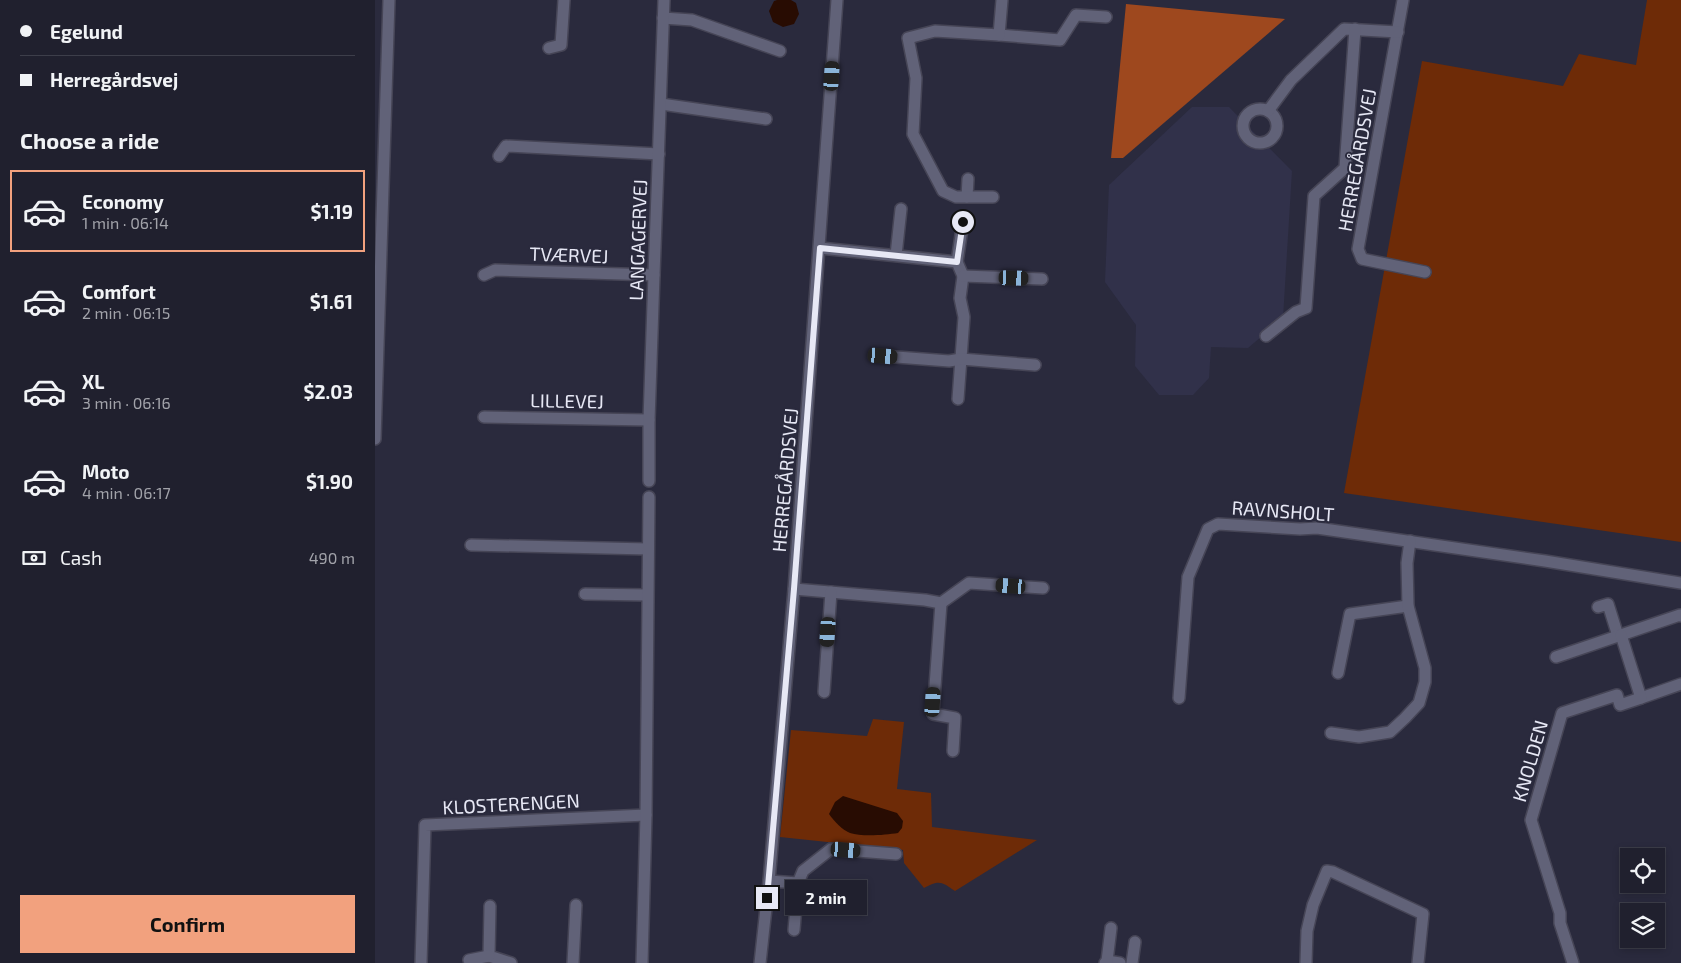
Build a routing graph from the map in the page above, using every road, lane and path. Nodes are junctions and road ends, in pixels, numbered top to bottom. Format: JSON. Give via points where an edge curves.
{"nodes":[{"id":1,"x":389,"y":0,"type":"edge"},
{"id":2,"x":563,"y":0,"type":"edge"},
{"id":3,"x":664,"y":0,"type":"edge"},
{"id":4,"x":837,"y":0,"type":"edge"},
{"id":5,"x":1002,"y":0,"type":"edge"},
{"id":6,"x":1403,"y":0,"type":"edge"},
{"id":7,"x":1106,"y":17,"type":"dead end"},
{"id":8,"x":663,"y":18,"type":"junction"},
{"id":9,"x":1355,"y":29,"type":"junction"},
{"id":10,"x":1398,"y":32,"type":"junction"},
{"id":11,"x":999,"y":35,"type":"junction"},
{"id":12,"x":549,"y":48,"type":"dead end"},
{"id":13,"x":780,"y":51,"type":"dead end"},
{"id":14,"x":661,"y":104,"type":"junction"},
{"id":15,"x":1268,"y":111,"type":"dead end"},
{"id":16,"x":765,"y":119,"type":"dead end"},
{"id":17,"x":380,"y":149,"type":"edge"},
{"id":18,"x":659,"y":154,"type":"junction"},
{"id":19,"x":499,"y":156,"type":"dead end"},
{"id":20,"x":968,"y":179,"type":"dead end"},
{"id":21,"x":967,"y":197,"type":"junction"},
{"id":22,"x":993,"y":197,"type":"dead end"},
{"id":23,"x":901,"y":209,"type":"dead end"},
{"id":24,"x":963,"y":222,"type":"dead end"},
{"id":25,"x":820,"y":248,"type":"junction"},
{"id":26,"x":896,"y":255,"type":"junction"},
{"id":27,"x":957,"y":262,"type":"junction"},
{"id":28,"x":1425,"y":272,"type":"dead end"},
{"id":29,"x":484,"y":275,"type":"dead end"},
{"id":30,"x":654,"y":275,"type":"junction"},
{"id":31,"x":963,"y":276,"type":"junction"},
{"id":32,"x":1042,"y":279,"type":"dead end"},
{"id":33,"x":377,"y":288,"type":"edge"},
{"id":34,"x":1266,"y":336,"type":"dead end"},
{"id":35,"x":883,"y":356,"type":"dead end"},
{"id":36,"x":961,"y":359,"type":"junction"},
{"id":37,"x":1035,"y":365,"type":"dead end"},
{"id":38,"x":958,"y":399,"type":"dead end"},
{"id":39,"x":484,"y":416,"type":"dead end"},
{"id":40,"x":649,"y":420,"type":"junction"},
{"id":41,"x":375,"y":439,"type":"edge"},
{"id":42,"x":649,"y":481,"type":"dead end"},
{"id":43,"x":649,"y":497,"type":"dead end"},
{"id":44,"x":1410,"y":542,"type":"junction"},
{"id":45,"x":471,"y":545,"type":"dead end"},
{"id":46,"x":648,"y":549,"type":"junction"},
{"id":47,"x":1681,"y":583,"type":"edge"},
{"id":48,"x":1043,"y":588,"type":"dead end"},
{"id":49,"x":794,"y":589,"type":"junction"},
{"id":50,"x":831,"y":592,"type":"junction"},
{"id":51,"x":585,"y":594,"type":"dead end"},
{"id":52,"x":647,"y":595,"type":"junction"},
{"id":53,"x":941,"y":603,"type":"junction"},
{"id":54,"x":1408,"y":606,"type":"junction"},
{"id":55,"x":1598,"y":607,"type":"dead end"},
{"id":56,"x":1681,"y":614,"type":"edge"},
{"id":57,"x":1620,"y":635,"type":"junction"},
{"id":58,"x":1556,"y":657,"type":"dead end"},
{"id":59,"x":1338,"y":673,"type":"dead end"},
{"id":60,"x":1681,"y":684,"type":"edge"},
{"id":61,"x":824,"y":692,"type":"dead end"},
{"id":62,"x":1179,"y":698,"type":"dead end"},
{"id":63,"x":1641,"y":698,"type":"junction"},
{"id":64,"x":1331,"y":733,"type":"dead end"},
{"id":65,"x":953,"y":751,"type":"dead end"},
{"id":66,"x":646,"y":815,"type":"junction"},
{"id":67,"x":896,"y":854,"type":"dead end"},
{"id":68,"x":769,"y":881,"type":"junction"},
{"id":69,"x":798,"y":883,"type":"junction"},
{"id":70,"x":576,"y":905,"type":"dead end"},
{"id":71,"x":490,"y":906,"type":"dead end"},
{"id":72,"x":1111,"y":928,"type":"dead end"},
{"id":73,"x":794,"y":930,"type":"dead end"},
{"id":74,"x":1135,"y":942,"type":"dead end"},
{"id":75,"x":489,"y":956,"type":"junction"},
{"id":76,"x":469,"y":960,"type":"dead end"},
{"id":77,"x":1106,"y":962,"type":"edge"},
{"id":78,"x":421,"y":963,"type":"edge"},
{"id":79,"x":511,"y":963,"type":"edge"},
{"id":80,"x":573,"y":963,"type":"edge"},
{"id":81,"x":642,"y":963,"type":"edge"},
{"id":82,"x":760,"y":963,"type":"edge"},
{"id":83,"x":1120,"y":963,"type":"edge"},
{"id":84,"x":1133,"y":963,"type":"edge"},
{"id":85,"x":1307,"y":963,"type":"edge"},
{"id":86,"x":1418,"y":963,"type":"edge"},
{"id":87,"x":1573,"y":963,"type":"edge"}],
"edges":[{"from":1,"to":17,"type":"street"},
{"from":2,"to":12,"type":"street","via":[[561,45]]},
{"from":3,"to":8,"type":"street","name":"LANGAGERVEJ"},
{"from":4,"to":25,"type":"street","name":"HERREGÅRDSVEJ"},
{"from":5,"to":11,"type":"street"},
{"from":6,"to":10,"type":"street","name":"HERREGÅRDSVEJ"},
{"from":7,"to":11,"type":"street","via":[[1076,15],[1060,40]]},
{"from":8,"to":13,"type":"street","via":[[692,20]]},
{"from":8,"to":14,"type":"street","name":"LANGAGERVEJ"},
{"from":9,"to":10,"type":"street"},
{"from":9,"to":15,"type":"street","via":[[1344,29],[1291,80]]},
{"from":9,"to":34,"type":"street","via":[[1345,168],[1314,196],[1306,308]]},
{"from":10,"to":28,"type":"street","name":"HERREGÅRDSVEJ","via":[[1358,249],[1361,259]]},
{"from":11,"to":21,"type":"street","via":[[935,31],[908,38],[915,78],[913,134],[943,191],[956,197]]},
{"from":14,"to":16,"type":"street"},
{"from":14,"to":18,"type":"street","name":"LANGAGERVEJ"},
{"from":17,"to":33,"type":"street"},
{"from":18,"to":19,"type":"street","via":[[507,146]]},
{"from":18,"to":30,"type":"street","name":"LANGAGERVEJ"},
{"from":20,"to":21,"type":"street"},
{"from":21,"to":22,"type":"street"},
{"from":23,"to":26,"type":"street"},
{"from":24,"to":27,"type":"street"},
{"from":25,"to":26,"type":"street"},
{"from":25,"to":49,"type":"street","name":"HERREGÅRDSVEJ"},
{"from":26,"to":27,"type":"street"},
{"from":27,"to":31,"type":"street"},
{"from":29,"to":30,"type":"street","name":"TVÆRVEJ","via":[[495,270]]},
{"from":30,"to":40,"type":"street","name":"LANGAGERVEJ"},
{"from":31,"to":32,"type":"street"},
{"from":31,"to":36,"type":"street"},
{"from":33,"to":41,"type":"street"},
{"from":35,"to":36,"type":"street","via":[[949,362]]},
{"from":36,"to":37,"type":"street"},
{"from":36,"to":38,"type":"street"},
{"from":39,"to":40,"type":"street","name":"LILLEVEJ"},
{"from":40,"to":42,"type":"street","name":"LANGAGERVEJ"},
{"from":43,"to":46,"type":"street"},
{"from":44,"to":47,"type":"street","name":"RAVNSHOLT"},
{"from":44,"to":54,"type":"street"},
{"from":44,"to":62,"type":"street","name":"RAVNSHOLT","via":[[1317,528],[1218,524],[1208,530],[1188,576]]},
{"from":45,"to":46,"type":"street"},
{"from":46,"to":52,"type":"street"},
{"from":48,"to":53,"type":"street","via":[[969,584]]},
{"from":49,"to":50,"type":"street"},
{"from":49,"to":68,"type":"street","name":"HERREGÅRDSVEJ"},
{"from":50,"to":53,"type":"street"},
{"from":50,"to":61,"type":"street"},
{"from":51,"to":52,"type":"street"},
{"from":52,"to":66,"type":"street"},
{"from":53,"to":65,"type":"street","via":[[933,714],[955,718]]},
{"from":54,"to":59,"type":"street","via":[[1350,614]]},
{"from":54,"to":64,"type":"street","via":[[1425,668],[1419,703],[1390,732],[1359,737]]},
{"from":55,"to":57,"type":"street","via":[[1608,604]]},
{"from":56,"to":57,"type":"street"},
{"from":57,"to":58,"type":"street"},
{"from":57,"to":63,"type":"street"},
{"from":60,"to":63,"type":"street","name":"KNOLDEN"},
{"from":63,"to":87,"type":"street","name":"KNOLDEN","via":[[1620,705],[1617,695],[1562,713],[1531,820]]},
{"from":66,"to":78,"type":"street","name":"KLOSTERENGEN","via":[[425,825]]},
{"from":66,"to":81,"type":"street"},
{"from":67,"to":69,"type":"street","via":[[831,849],[803,871]]},
{"from":68,"to":69,"type":"street"},
{"from":68,"to":82,"type":"street","name":"HERREGÅRDSVEJ"},
{"from":69,"to":73,"type":"street"},
{"from":70,"to":80,"type":"street"},
{"from":71,"to":75,"type":"street"},
{"from":72,"to":77,"type":"street"},
{"from":74,"to":84,"type":"street"},
{"from":75,"to":76,"type":"street"},
{"from":75,"to":79,"type":"street"},
{"from":77,"to":83,"type":"street"},
{"from":85,"to":86,"type":"street","via":[[1307,931],[1313,905],[1327,871],[1423,914]]}]}
